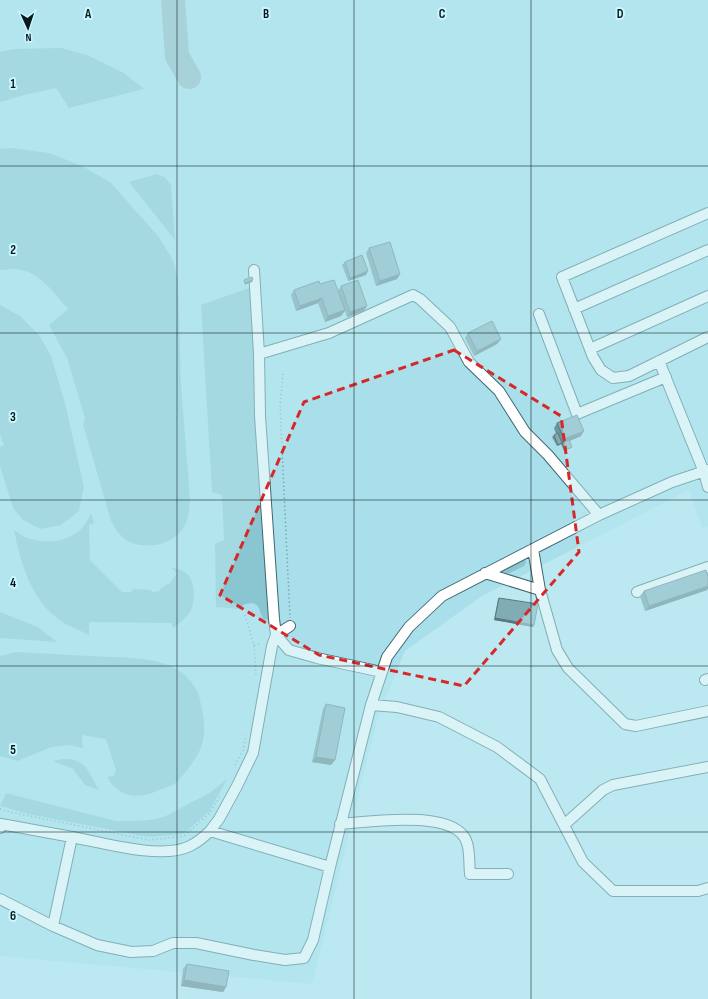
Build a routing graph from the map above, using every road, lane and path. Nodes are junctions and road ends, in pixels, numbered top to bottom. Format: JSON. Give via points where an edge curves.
{"nodes":[{"id":1,"x":708,"y":213,"type":"edge"},
{"id":2,"x":708,"y":250,"type":"edge"},
{"id":3,"x":254,"y":270,"type":"dead end"},
{"id":4,"x":708,"y":296,"type":"edge"},
{"id":5,"x":574,"y":309,"type":"junction"},
{"id":6,"x":539,"y":314,"type":"dead end"},
{"id":7,"x":708,"y":338,"type":"edge"},
{"id":8,"x":590,"y":349,"type":"junction"},
{"id":9,"x":259,"y":354,"type":"junction"},
{"id":10,"x":659,"y":361,"type":"junction"},
{"id":11,"x":283,"y":374,"type":"dead end"},
{"id":12,"x":666,"y":378,"type":"junction"},
{"id":13,"x":706,"y":471,"type":"edge"},
{"id":14,"x":708,"y":487,"type":"edge"},
{"id":15,"x":599,"y":515,"type":"junction"},
{"id":16,"x":532,"y":549,"type":"junction"},
{"id":17,"x":708,"y":567,"type":"edge"},
{"id":18,"x":485,"y":573,"type":"junction"},
{"id":19,"x":540,"y":590,"type":"junction"},
{"id":20,"x":637,"y":592,"type":"dead end"},
{"id":21,"x":245,"y":615,"type":"dead end"},
{"id":22,"x":290,"y":626,"type":"joint"},
{"id":23,"x":276,"y":635,"type":"junction"},
{"id":24,"x":262,"y":644,"type":"dead end"},
{"id":25,"x":254,"y":645,"type":"junction"},
{"id":26,"x":382,"y":672,"type":"junction"},
{"id":27,"x":256,"y":680,"type":"dead end"},
{"id":28,"x":371,"y":705,"type":"junction"},
{"id":29,"x":708,"y":711,"type":"edge"},
{"id":30,"x":247,"y":729,"type":"dead end"},
{"id":31,"x":708,"y":767,"type":"edge"},
{"id":32,"x":234,"y":769,"type":"dead end"},
{"id":33,"x":221,"y":794,"type":"dead end"},
{"id":34,"x":0,"y":809,"type":"edge"},
{"id":35,"x":340,"y":824,"type":"junction"},
{"id":36,"x":564,"y":825,"type":"junction"},
{"id":37,"x":0,"y":828,"type":"edge"},
{"id":38,"x":210,"y":831,"type":"junction"},
{"id":39,"x":72,"y":837,"type":"junction"},
{"id":40,"x":330,"y":867,"type":"junction"},
{"id":41,"x":508,"y":874,"type":"dead end"},
{"id":42,"x":708,"y":888,"type":"edge"},
{"id":43,"x":0,"y":898,"type":"edge"},
{"id":44,"x":53,"y":926,"type":"junction"}],
"edges":[{"from":1,"to":5,"type":"lane","via":[[562,278]]},
{"from":2,"to":5,"type":"lane"},
{"from":3,"to":9,"type":"lane"},
{"from":4,"to":8,"type":"lane"},
{"from":5,"to":8,"type":"lane"},
{"from":6,"to":12,"type":"lane","via":[[577,414]]},
{"from":7,"to":10,"type":"lane"},
{"from":8,"to":10,"type":"lane","via":[[601,370],[613,378],[629,376]]},
{"from":9,"to":15,"type":"lane","via":[[329,333],[413,295],[450,327],[469,362],[499,391],[525,432],[548,454]]},
{"from":9,"to":23,"type":"lane","via":[[260,416]]},
{"from":10,"to":12,"type":"lane"},
{"from":11,"to":22,"type":"path","via":[[280,406]]},
{"from":12,"to":13,"type":"lane"},
{"from":13,"to":14,"type":"lane"},
{"from":13,"to":15,"type":"lane","via":[[672,482]]},
{"from":15,"to":16,"type":"lane"},
{"from":16,"to":18,"type":"lane"},
{"from":16,"to":19,"type":"lane"},
{"from":17,"to":20,"type":"lane"},
{"from":18,"to":19,"type":"lane"},
{"from":18,"to":26,"type":"lane","via":[[442,596],[409,627],[387,657]]},
{"from":19,"to":29,"type":"lane","via":[[557,650],[568,668],[625,724],[636,726]]},
{"from":21,"to":25,"type":"path"},
{"from":22,"to":23,"type":"lane"},
{"from":23,"to":26,"type":"lane","via":[[289,650]]},
{"from":23,"to":38,"type":"lane","via":[[253,753],[219,819]]},
{"from":24,"to":25,"type":"path"},
{"from":25,"to":27,"type":"path"},
{"from":26,"to":28,"type":"lane"},
{"from":28,"to":35,"type":"lane"},
{"from":28,"to":36,"type":"lane","via":[[397,707],[439,717],[497,747],[540,779]]},
{"from":30,"to":32,"type":"path","via":[[243,750]]},
{"from":31,"to":36,"type":"lane","via":[[613,785]]},
{"from":33,"to":34,"type":"path","via":[[210,813],[184,836],[149,840]]},
{"from":35,"to":40,"type":"lane"},
{"from":35,"to":41,"type":"lane","via":[[438,821],[460,832],[467,842],[470,874]]},
{"from":36,"to":42,"type":"lane","via":[[583,862],[613,891],[698,891]]},
{"from":37,"to":39,"type":"lane","via":[[1,824]]},
{"from":38,"to":39,"type":"lane","via":[[189,846],[173,851],[149,852]]},
{"from":38,"to":40,"type":"lane"},
{"from":39,"to":44,"type":"lane"},
{"from":40,"to":44,"type":"lane","via":[[313,940],[304,958],[285,960],[196,944],[173,943],[154,951],[131,952],[97,945]]},
{"from":43,"to":44,"type":"lane"}]}
